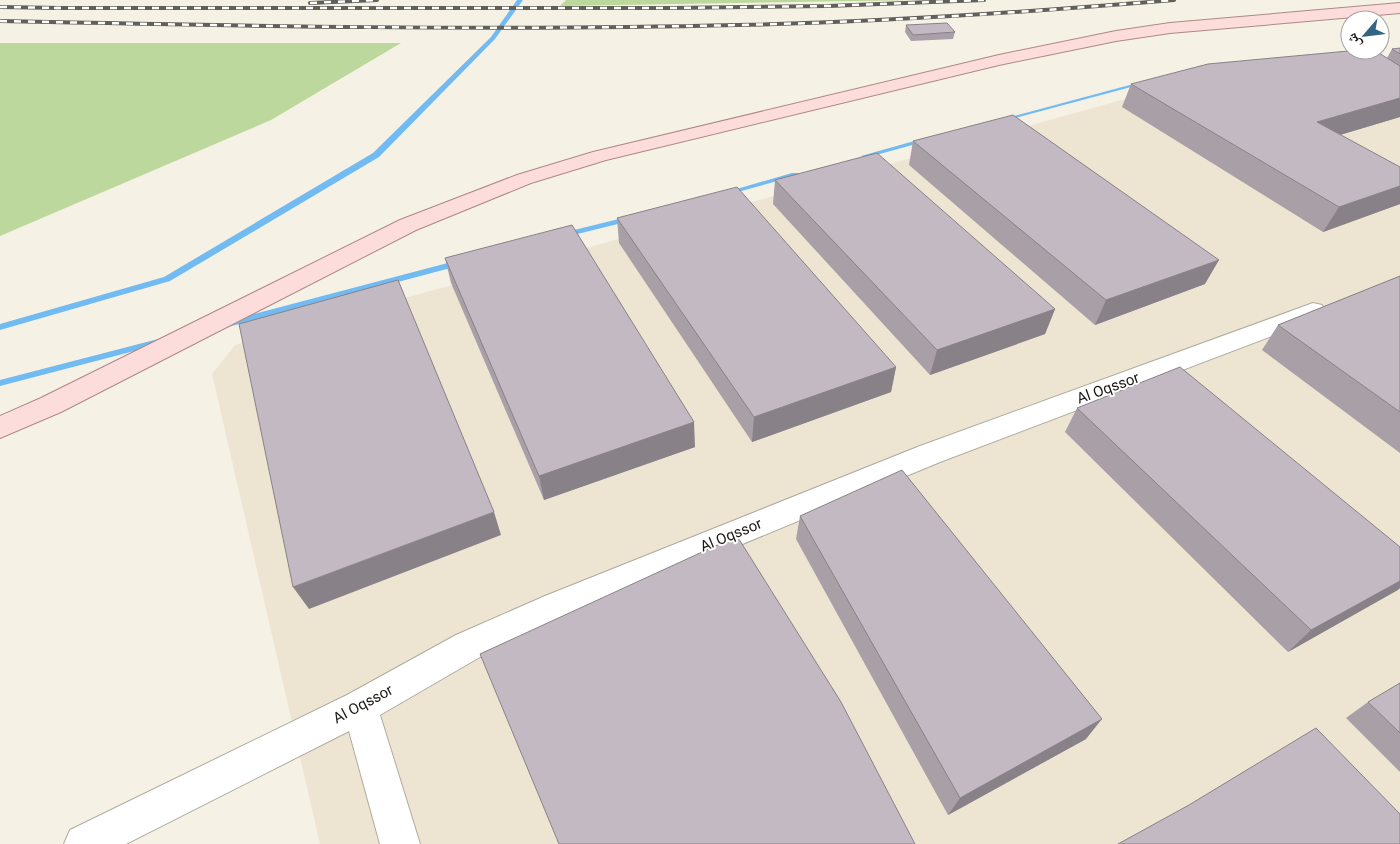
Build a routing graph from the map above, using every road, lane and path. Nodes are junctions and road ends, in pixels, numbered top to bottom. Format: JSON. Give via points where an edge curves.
{"nodes":[{"id":1,"x":1400,"y":8,"type":"edge"},
{"id":2,"x":1341,"y":300,"type":"edge"},
{"id":3,"x":0,"y":428,"type":"edge"},
{"id":4,"x":360,"y":708,"type":"junction"},
{"id":5,"x":84,"y":844,"type":"edge"},
{"id":6,"x":400,"y":844,"type":"edge"}],
"edges":[{"from":1,"to":3,"type":"main road","via":[[1170,28],[1116,36],[999,60],[600,156],[524,179],[408,224]]},
{"from":2,"to":4,"type":"street","name":"Al Oqssor","via":[[930,454],[557,606],[468,646]]},
{"from":4,"to":5,"type":"street","name":"Al Oqssor"},
{"from":4,"to":6,"type":"street"}]}
